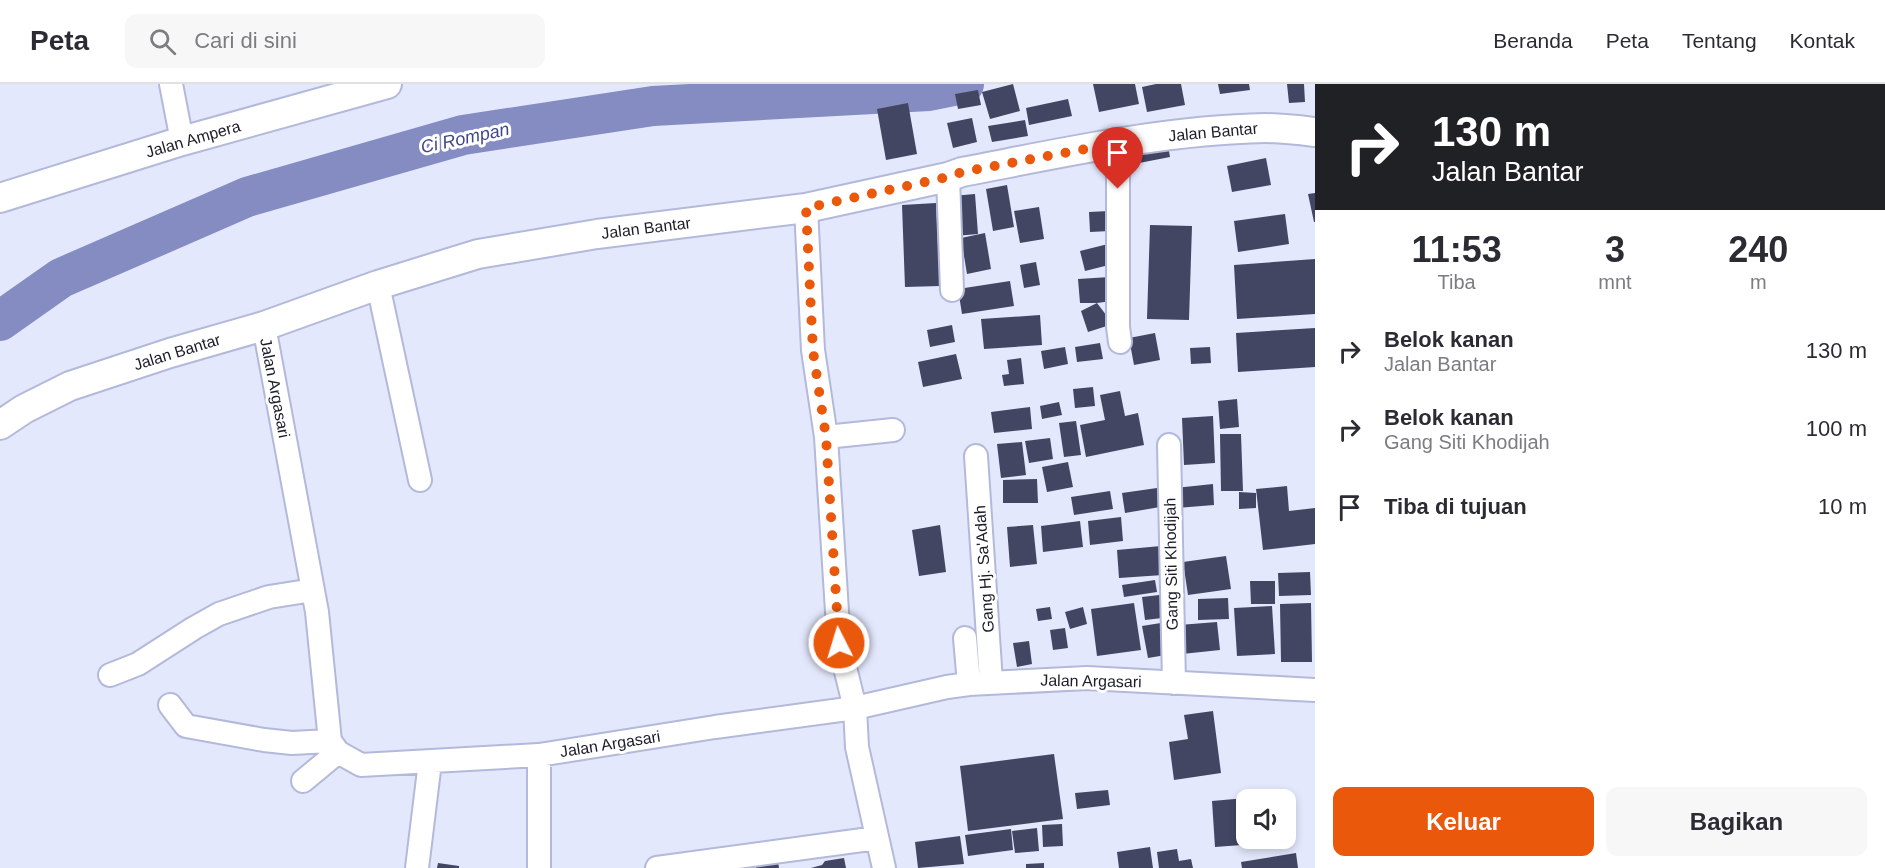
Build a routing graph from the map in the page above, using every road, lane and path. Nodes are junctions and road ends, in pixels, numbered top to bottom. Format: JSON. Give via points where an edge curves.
{"nodes":[{"id":1,"x":171,"y":84,"type":"edge"},
{"id":2,"x":387,"y":84,"type":"edge"},
{"id":3,"x":1315,"y":132,"type":"edge"},
{"id":4,"x":182,"y":141,"type":"junction"},
{"id":5,"x":1118,"y":143,"type":"junction"},
{"id":6,"x":948,"y":177,"type":"junction"},
{"id":7,"x":0,"y":198,"type":"edge"},
{"id":8,"x":806,"y":208,"type":"junction"},
{"id":9,"x":378,"y":285,"type":"junction"},
{"id":10,"x":952,"y":290,"type":"dead end"},
{"id":11,"x":264,"y":326,"type":"junction"},
{"id":12,"x":1120,"y":342,"type":"dead end"},
{"id":13,"x":0,"y":424,"type":"edge"},
{"id":14,"x":893,"y":430,"type":"dead end"},
{"id":15,"x":826,"y":437,"type":"junction"},
{"id":16,"x":1169,"y":445,"type":"dead end"},
{"id":17,"x":976,"y":456,"type":"dead end"},
{"id":18,"x":420,"y":480,"type":"dead end"},
{"id":19,"x":313,"y":590,"type":"junction"},
{"id":20,"x":965,"y":638,"type":"dead end"},
{"id":21,"x":110,"y":675,"type":"dead end"},
{"id":22,"x":992,"y":682,"type":"junction"},
{"id":23,"x":1174,"y":683,"type":"junction"},
{"id":24,"x":969,"y":684,"type":"junction"},
{"id":25,"x":1315,"y":690,"type":"edge"},
{"id":26,"x":170,"y":705,"type":"dead end"},
{"id":27,"x":855,"y":708,"type":"junction"},
{"id":28,"x":334,"y":746,"type":"junction"},
{"id":29,"x":539,"y":755,"type":"junction"},
{"id":30,"x":430,"y":762,"type":"junction"},
{"id":31,"x":303,"y":781,"type":"dead end"},
{"id":32,"x":876,"y":837,"type":"junction"},
{"id":33,"x":417,"y":868,"type":"edge"},
{"id":34,"x":539,"y":868,"type":"edge"},
{"id":35,"x":657,"y":868,"type":"edge"},
{"id":36,"x":885,"y":868,"type":"edge"}],
"edges":[{"from":1,"to":4,"type":"street"},
{"from":2,"to":4,"type":"street","name":"Jalan Ampera"},
{"from":3,"to":5,"type":"street","name":"Jalan Bantar","via":[[1267,128],[1213,130]]},
{"from":4,"to":7,"type":"street","name":"Jalan Ampera"},
{"from":5,"to":6,"type":"street","name":"Jalan Bantar"},
{"from":5,"to":12,"type":"street"},
{"from":6,"to":8,"type":"street","name":"Jalan Bantar"},
{"from":6,"to":10,"type":"street"},
{"from":8,"to":9,"type":"street","name":"Jalan Bantar","via":[[597,234],[478,254]]},
{"from":8,"to":15,"type":"street","via":[[813,351]]},
{"from":9,"to":11,"type":"street","name":"Jalan Bantar"},
{"from":9,"to":18,"type":"street"},
{"from":11,"to":13,"type":"street","name":"Jalan Bantar","via":[[70,386]]},
{"from":11,"to":19,"type":"street","name":"Jalan Argasari"},
{"from":14,"to":15,"type":"street"},
{"from":15,"to":27,"type":"street","via":[[839,643]]},
{"from":16,"to":23,"type":"street","name":"Gang Siti Khodijah"},
{"from":17,"to":22,"type":"street","name":"Gang Hj. Sa'Adah"},
{"from":19,"to":21,"type":"street","via":[[269,597],[219,614],[138,664]]},
{"from":19,"to":28,"type":"street","name":"Jalan Argasari"},
{"from":20,"to":24,"type":"street"},
{"from":22,"to":23,"type":"street","name":"Jalan Argasari","via":[[1087,678]]},
{"from":22,"to":24,"type":"street","name":"Jalan Argasari"},
{"from":23,"to":25,"type":"street","name":"Jalan Argasari"},
{"from":24,"to":27,"type":"street","name":"Jalan Argasari"},
{"from":26,"to":28,"type":"street","via":[[186,726]]},
{"from":27,"to":29,"type":"street","name":"Jalan Argasari"},
{"from":27,"to":32,"type":"street","via":[[857,747]]},
{"from":28,"to":30,"type":"street","name":"Jalan Argasari","via":[[361,765]]},
{"from":28,"to":31,"type":"street"},
{"from":29,"to":30,"type":"street","name":"Jalan Argasari"},
{"from":29,"to":34,"type":"street"},
{"from":30,"to":33,"type":"street"},
{"from":32,"to":35,"type":"street"},
{"from":32,"to":36,"type":"street"}]}
